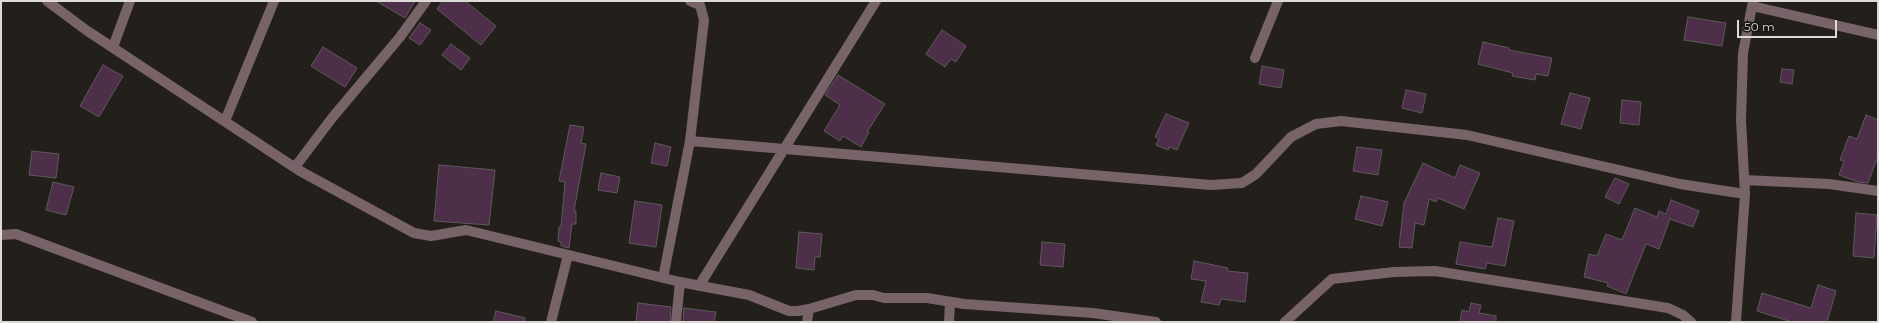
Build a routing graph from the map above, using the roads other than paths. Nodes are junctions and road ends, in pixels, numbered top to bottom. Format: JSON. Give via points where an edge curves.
{"nodes":[{"id":1,"x":47,"y":1,"type":"edge"},
{"id":2,"x":130,"y":1,"type":"edge"},
{"id":3,"x":274,"y":1,"type":"edge"},
{"id":4,"x":426,"y":1,"type":"edge"},
{"id":5,"x":690,"y":1,"type":"edge"},
{"id":6,"x":876,"y":1,"type":"edge"},
{"id":7,"x":1278,"y":1,"type":"edge"},
{"id":8,"x":1753,"y":3,"type":"edge"},
{"id":9,"x":1878,"y":35,"type":"edge"},
{"id":10,"x":113,"y":47,"type":"junction"},
{"id":11,"x":1255,"y":58,"type":"dead end"},
{"id":12,"x":225,"y":121,"type":"junction"},
{"id":13,"x":690,"y":141,"type":"junction"},
{"id":14,"x":784,"y":148,"type":"junction"},
{"id":15,"x":295,"y":167,"type":"junction"},
{"id":16,"x":1744,"y":180,"type":"junction"},
{"id":17,"x":1878,"y":191,"type":"edge"},
{"id":18,"x":1745,"y":194,"type":"junction"},
{"id":19,"x":1,"y":235,"type":"edge"},
{"id":20,"x":568,"y":255,"type":"junction"},
{"id":21,"x":664,"y":278,"type":"junction"},
{"id":22,"x":680,"y":282,"type":"junction"},
{"id":23,"x":699,"y":286,"type":"junction"},
{"id":24,"x":950,"y":302,"type":"junction"},
{"id":25,"x":809,"y":309,"type":"junction"},
{"id":26,"x":252,"y":322,"type":"edge"},
{"id":27,"x":551,"y":322,"type":"edge"},
{"id":28,"x":676,"y":322,"type":"edge"},
{"id":29,"x":807,"y":322,"type":"edge"},
{"id":30,"x":949,"y":322,"type":"edge"},
{"id":31,"x":1156,"y":322,"type":"edge"},
{"id":32,"x":1285,"y":322,"type":"edge"},
{"id":33,"x":1691,"y":322,"type":"edge"},
{"id":34,"x":1736,"y":322,"type":"edge"}],
"edges":[{"from":1,"to":10,"type":"street"},
{"from":2,"to":10,"type":"street"},
{"from":3,"to":12,"type":"street"},
{"from":4,"to":15,"type":"street"},
{"from":5,"to":13,"type":"street","via":[[700,6],[704,20]]},
{"from":6,"to":14,"type":"street"},
{"from":7,"to":11,"type":"street"},
{"from":8,"to":9,"type":"street"},
{"from":8,"to":16,"type":"street","via":[[1743,54],[1741,120]]},
{"from":10,"to":12,"type":"street"},
{"from":12,"to":15,"type":"street"},
{"from":13,"to":14,"type":"street"},
{"from":13,"to":21,"type":"street"},
{"from":14,"to":18,"type":"street","via":[[1211,185],[1242,183],[1256,174],[1290,137],[1316,124],[1341,121],[1468,135],[1680,184]]},
{"from":14,"to":23,"type":"street"},
{"from":15,"to":20,"type":"street","via":[[414,233],[431,236],[466,230]]},
{"from":16,"to":17,"type":"street","via":[[1829,184]]},
{"from":16,"to":18,"type":"street"},
{"from":18,"to":34,"type":"street"},
{"from":19,"to":26,"type":"street","via":[[16,234]]},
{"from":20,"to":21,"type":"street"},
{"from":20,"to":27,"type":"street"},
{"from":21,"to":22,"type":"street"},
{"from":22,"to":23,"type":"street"},
{"from":22,"to":28,"type":"street"},
{"from":23,"to":25,"type":"street","via":[[748,295],[790,311]]},
{"from":24,"to":25,"type":"street","via":[[927,298],[856,295]]},
{"from":24,"to":30,"type":"street"},
{"from":24,"to":31,"type":"street","via":[[1093,313]]},
{"from":25,"to":29,"type":"street"},
{"from":32,"to":33,"type":"street","via":[[1332,279],[1394,272],[1434,271],[1668,308]]}]}
